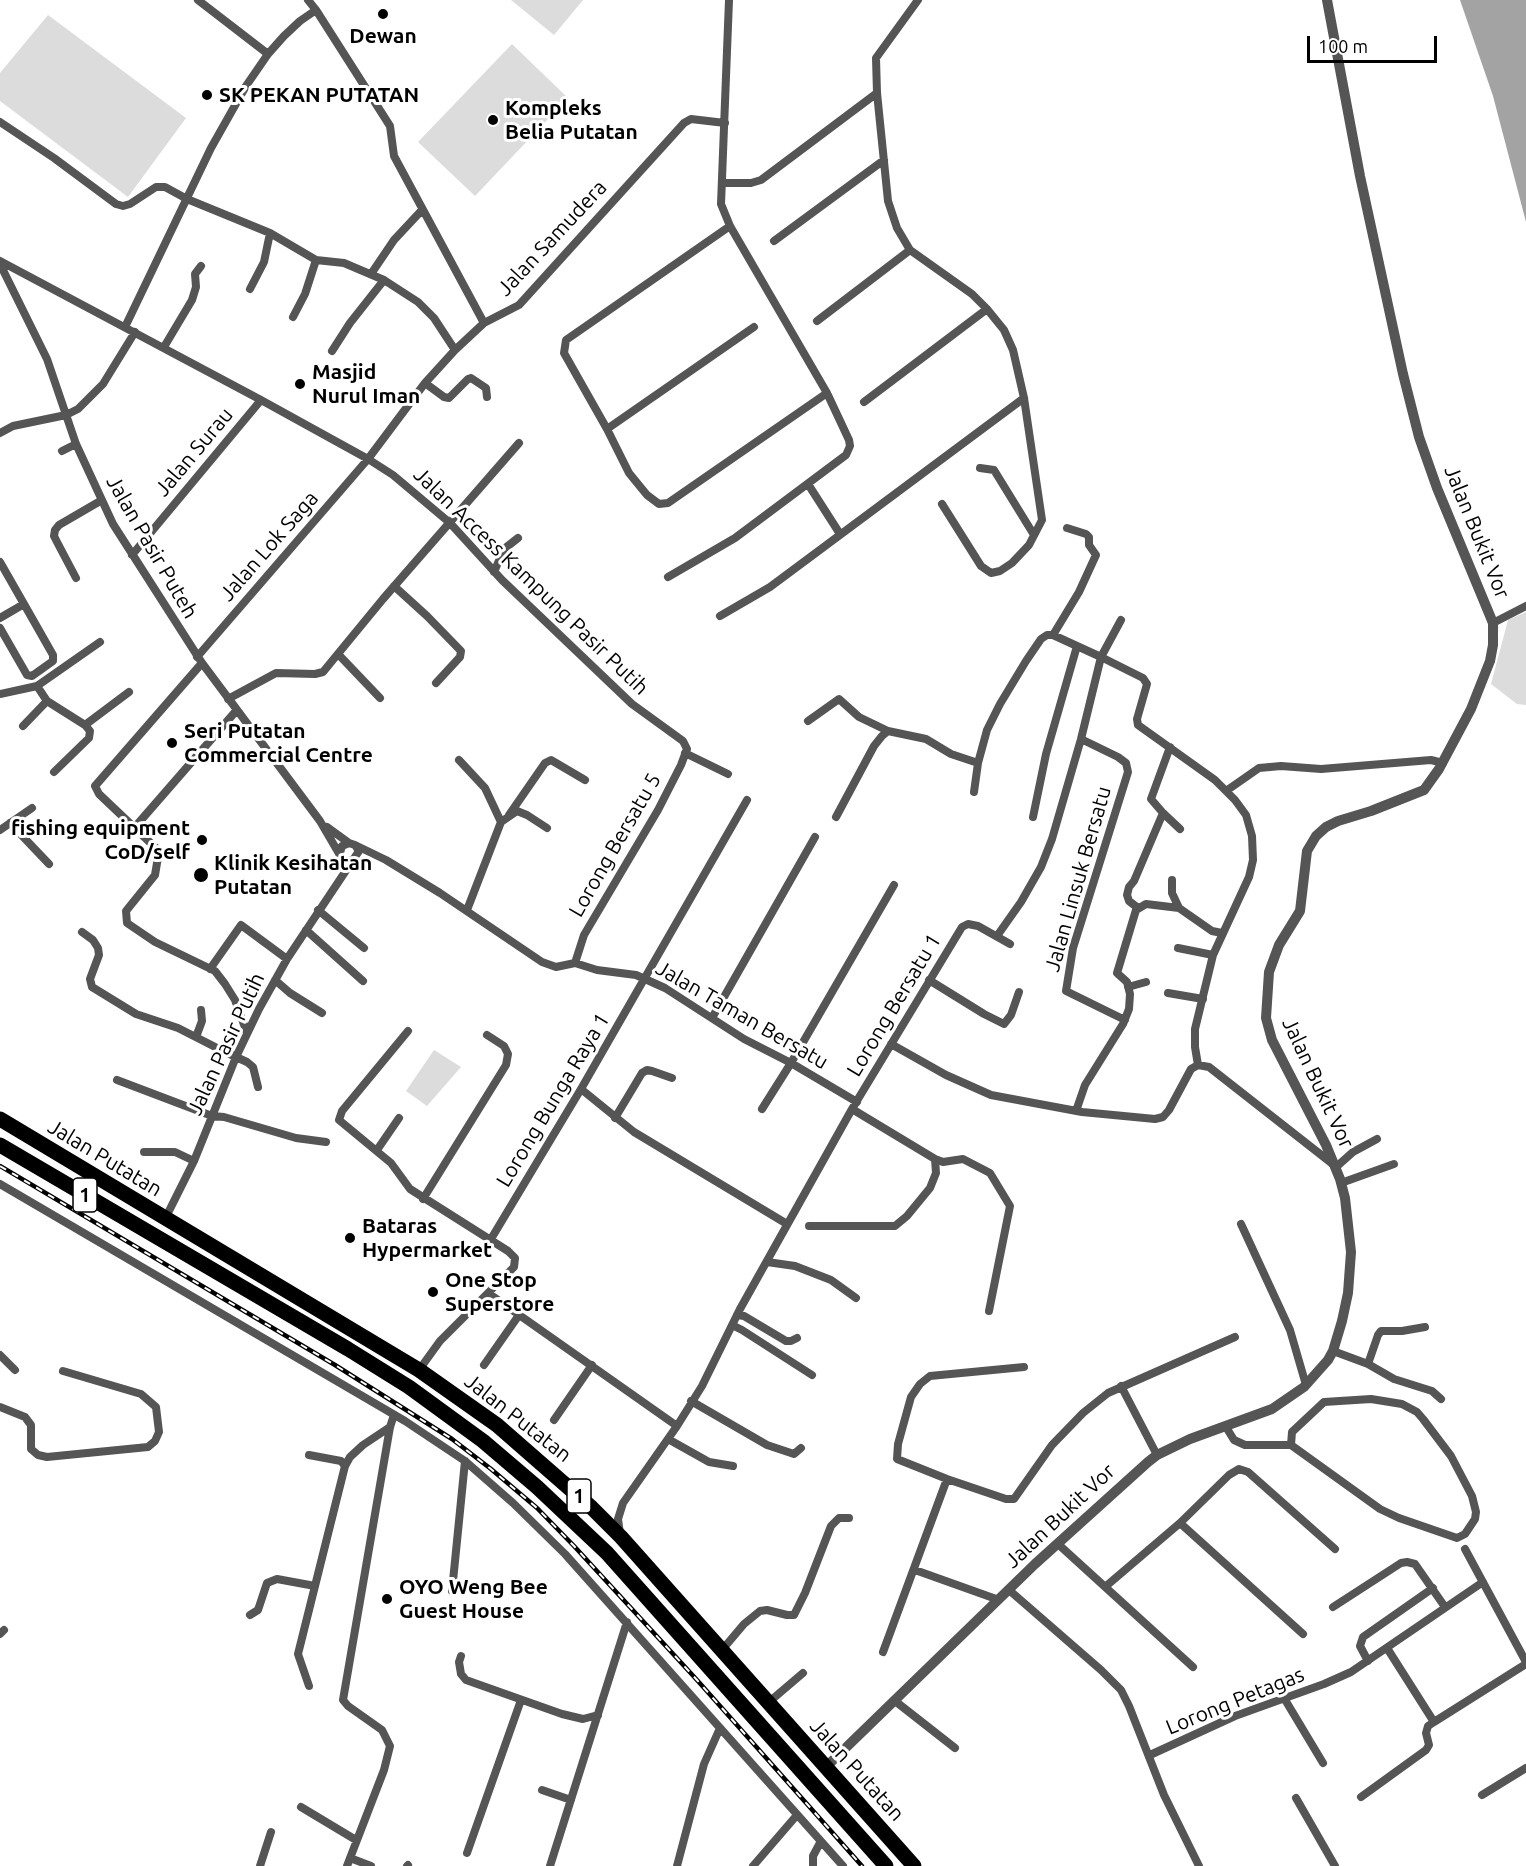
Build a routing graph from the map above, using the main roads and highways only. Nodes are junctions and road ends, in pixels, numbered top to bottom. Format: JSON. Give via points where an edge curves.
{"nodes":[{"id":1,"x":0,"y":1119,"type":"edge"},
{"id":2,"x":0,"y":1145,"type":"edge"},
{"id":3,"x":93,"y":1174,"type":"junction"},
{"id":4,"x":81,"y":1193,"type":"junction"},
{"id":5,"x":165,"y":1219,"type":"junction"},
{"id":6,"x":171,"y":1244,"type":"junction"},
{"id":7,"x":552,"y":1471,"type":"junction"},
{"id":8,"x":537,"y":1487,"type":"junction"},
{"id":9,"x":824,"y":1763,"type":"junction"},
{"id":10,"x":806,"y":1774,"type":"junction"},
{"id":11,"x":886,"y":1866,"type":"edge"},
{"id":12,"x":914,"y":1866,"type":"edge"}],
"edges":[{"from":1,"to":3,"type":"highway","name":"Jalan Putatan","number":"1"},
{"from":2,"to":4,"type":"highway","name":"Jalan Putatan","number":"1"},
{"from":3,"to":4,"type":"highway"},
{"from":3,"to":5,"type":"highway","name":"Jalan Putatan","number":"1"},
{"from":4,"to":6,"type":"highway","name":"Jalan Putatan","number":"1"},
{"from":5,"to":6,"type":"highway"},
{"from":5,"to":7,"type":"highway","name":"Jalan Putatan","number":"1","via":[[419,1370],[497,1425]]},
{"from":6,"to":8,"type":"highway","name":"Jalan Putatan","number":"1","via":[[409,1387],[476,1435]]},
{"from":7,"to":8,"type":"highway"},
{"from":7,"to":9,"type":"highway","name":"Jalan Putatan","number":"1","via":[[621,1537]]},
{"from":8,"to":10,"type":"highway","name":"Jalan Putatan","number":"1","via":[[607,1554]]},
{"from":9,"to":10,"type":"highway"},
{"from":9,"to":12,"type":"highway","name":"Jalan Putatan","number":"1"},
{"from":10,"to":11,"type":"highway","name":"Jalan Putatan","number":"1"}]}
